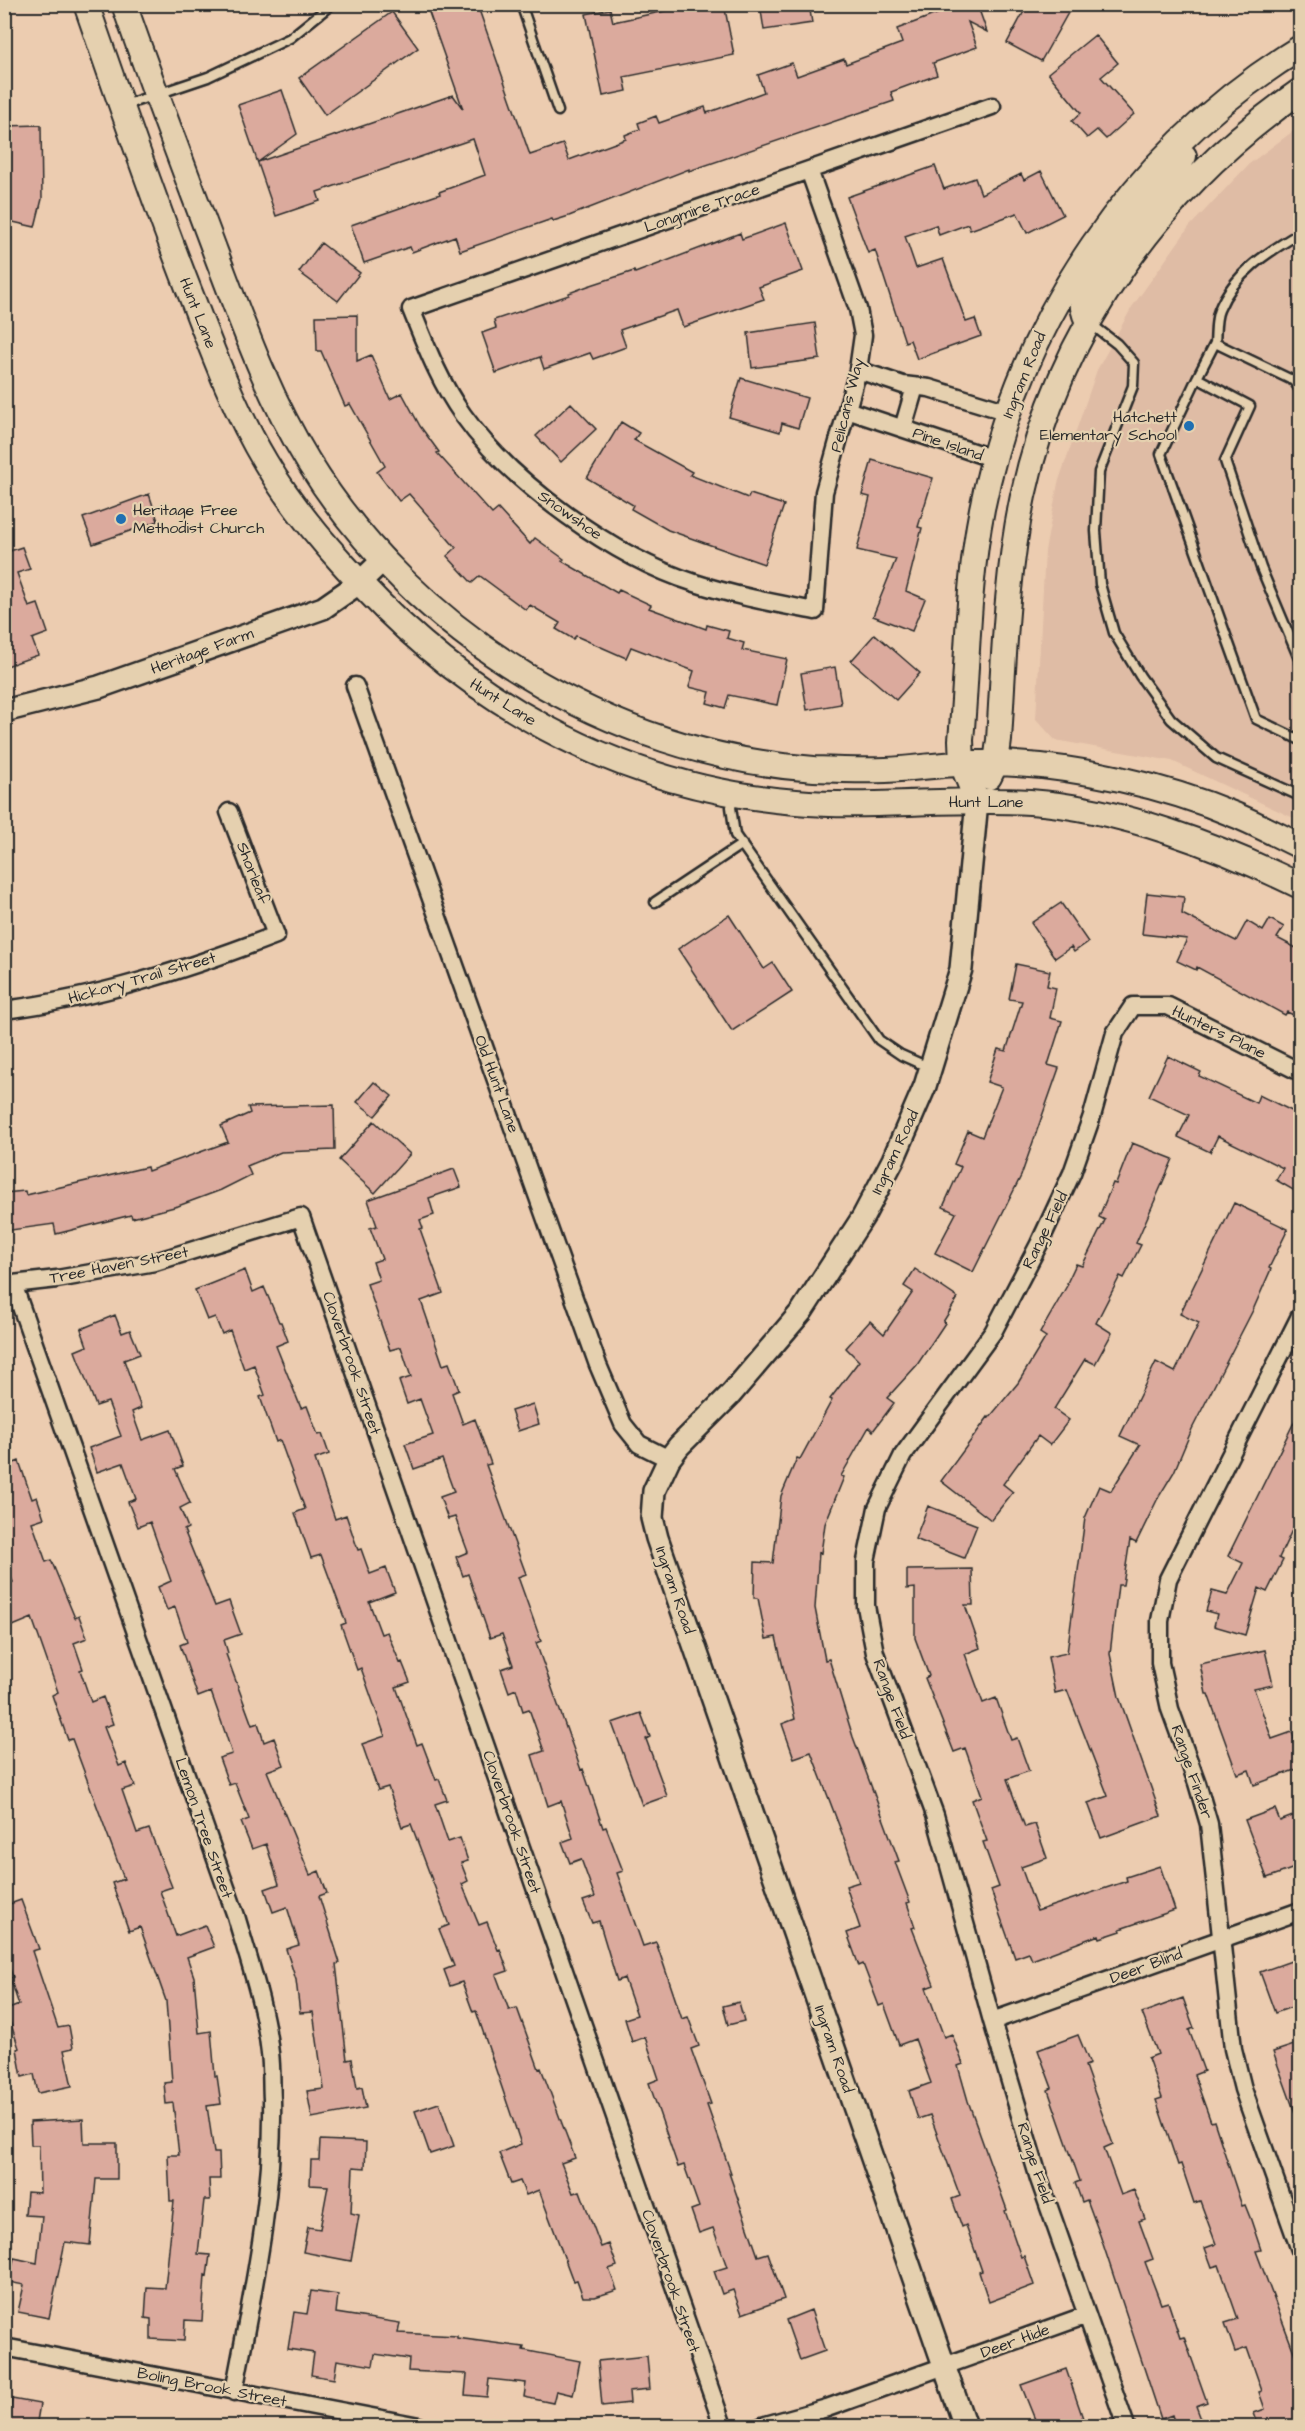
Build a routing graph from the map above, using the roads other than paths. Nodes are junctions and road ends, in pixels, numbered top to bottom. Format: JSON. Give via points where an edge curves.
{"nodes":[{"id":1,"x":86,"y":4,"type":"edge"},
{"id":2,"x":124,"y":4,"type":"edge"},
{"id":3,"x":332,"y":4,"type":"edge"},
{"id":4,"x":521,"y":4,"type":"edge"},
{"id":5,"x":1298,"y":53,"type":"edge"},
{"id":6,"x":1300,"y":91,"type":"edge"},
{"id":7,"x":156,"y":94,"type":"junction"},
{"id":8,"x":122,"y":106,"type":"junction"},
{"id":9,"x":992,"y":106,"type":"dead end"},
{"id":10,"x":558,"y":111,"type":"dead end"},
{"id":11,"x":1198,"y":124,"type":"junction"},
{"id":12,"x":808,"y":170,"type":"junction"},
{"id":13,"x":1300,"y":233,"type":"edge"},
{"id":14,"x":411,"y":309,"type":"joint"},
{"id":15,"x":1088,"y":322,"type":"junction"},
{"id":16,"x":1215,"y":343,"type":"junction"},
{"id":17,"x":858,"y":370,"type":"junction"},
{"id":18,"x":1197,"y":378,"type":"junction"},
{"id":19,"x":915,"y":387,"type":"junction"},
{"id":20,"x":1300,"y":390,"type":"edge"},
{"id":21,"x":848,"y":410,"type":"junction"},
{"id":22,"x":1008,"y":412,"type":"junction"},
{"id":23,"x":903,"y":428,"type":"junction"},
{"id":24,"x":994,"y":459,"type":"junction"},
{"id":25,"x":384,"y":559,"type":"junction"},
{"id":26,"x":359,"y":583,"type":"junction"},
{"id":27,"x":815,"y":611,"type":"joint"},
{"id":28,"x":1300,"y":661,"type":"edge"},
{"id":29,"x":355,"y":686,"type":"dead end"},
{"id":30,"x":4,"y":711,"type":"edge"},
{"id":31,"x":1300,"y":740,"type":"edge"},
{"id":32,"x":996,"y":763,"type":"junction"},
{"id":33,"x":962,"y":764,"type":"junction"},
{"id":34,"x":735,"y":794,"type":"junction"},
{"id":35,"x":1300,"y":796,"type":"edge"},
{"id":36,"x":977,"y":801,"type":"junction"},
{"id":37,"x":230,"y":812,"type":"dead end"},
{"id":38,"x":741,"y":844,"type":"junction"},
{"id":39,"x":1300,"y":846,"type":"edge"},
{"id":40,"x":1300,"y":886,"type":"edge"},
{"id":41,"x":655,"y":902,"type":"dead end"},
{"id":42,"x":276,"y":935,"type":"joint"},
{"id":43,"x":1133,"y":1006,"type":"joint"},
{"id":44,"x":4,"y":1010,"type":"edge"},
{"id":45,"x":931,"y":1068,"type":"junction"},
{"id":46,"x":1300,"y":1072,"type":"edge"},
{"id":47,"x":301,"y":1217,"type":"joint"},
{"id":48,"x":9,"y":1284,"type":"edge"},
{"id":49,"x":1300,"y":1316,"type":"edge"},
{"id":50,"x":669,"y":1460,"type":"junction"},
{"id":51,"x":1300,"y":1911,"type":"edge"},
{"id":52,"x":1221,"y":1939,"type":"junction"},
{"id":53,"x":992,"y":2021,"type":"junction"},
{"id":54,"x":1300,"y":2250,"type":"edge"},
{"id":55,"x":1087,"y":2315,"type":"junction"},
{"id":56,"x":4,"y":2347,"type":"edge"},
{"id":57,"x":944,"y":2367,"type":"junction"},
{"id":58,"x":234,"y":2392,"type":"junction"},
{"id":59,"x":419,"y":2427,"type":"edge"},
{"id":60,"x":723,"y":2427,"type":"edge"},
{"id":61,"x":762,"y":2427,"type":"edge"},
{"id":62,"x":965,"y":2427,"type":"edge"},
{"id":63,"x":1126,"y":2427,"type":"edge"}],
"edges":[{"from":1,"to":8,"type":"main road","name":"Hunt Lane"},
{"from":2,"to":7,"type":"main road"},
{"from":3,"to":7,"type":"lane","via":[[290,38],[207,77]]},
{"from":4,"to":10,"type":"lane"},
{"from":5,"to":11,"type":"main road","name":"Ingram Road"},
{"from":6,"to":15,"type":"main road","name":"Ingram Road","via":[[1243,135],[1189,185],[1132,252]]},
{"from":7,"to":8,"type":"lane"},
{"from":7,"to":25,"type":"main road","via":[[270,391],[310,464]]},
{"from":8,"to":26,"type":"main road","name":"Hunt Lane","via":[[170,241],[250,434],[298,510]]},
{"from":9,"to":12,"type":"street","name":"Longmire Trace"},
{"from":11,"to":15,"type":"main road","via":[[1183,159],[1090,280],[1083,307]]},
{"from":11,"to":22,"type":"main road","name":"Ingram Road","via":[[1147,175],[1074,273],[1036,343]]},
{"from":12,"to":14,"type":"street","name":"Longmire Trace"},
{"from":12,"to":17,"type":"street","name":"Pelicans Way","via":[[858,309],[863,335]]},
{"from":13,"to":16,"type":"lane","via":[[1259,259],[1231,287],[1218,312]]},
{"from":14,"to":27,"type":"street","name":"Snowshoe","via":[[434,365],[462,414],[495,454],[532,488],[590,531],[648,564],[693,583],[746,598]]},
{"from":15,"to":32,"type":"main road","name":"Ingram Road","via":[[1053,398],[1023,497],[1011,571]]},
{"from":15,"to":35,"type":"lane","via":[[1134,363],[1133,386],[1099,472],[1096,531],[1100,584],[1114,633],[1171,719],[1216,758]]},
{"from":16,"to":18,"type":"lane"},
{"from":16,"to":20,"type":"lane","via":[[1294,381]]},
{"from":17,"to":19,"type":"street"},
{"from":17,"to":21,"type":"street","name":"Pelicans Way"},
{"from":18,"to":28,"type":"lane","via":[[1250,406],[1225,461],[1261,568]]},
{"from":18,"to":31,"type":"lane","via":[[1161,454],[1256,719]]},
{"from":19,"to":22,"type":"street"},
{"from":19,"to":23,"type":"street","name":"Pine Island"},
{"from":21,"to":23,"type":"street","name":"Pine Island"},
{"from":21,"to":27,"type":"street","name":"Pelicans Way","via":[[824,492]]},
{"from":22,"to":24,"type":"main road","name":"Ingram Road"},
{"from":23,"to":24,"type":"street","name":"Pine Island"},
{"from":24,"to":33,"type":"main road","name":"Ingram Road","via":[[975,551]]},
{"from":25,"to":26,"type":"street","name":"Heritage Farm"},
{"from":25,"to":33,"type":"main road","via":[[433,607],[496,656],[571,700],[656,736],[736,757],[811,768],[885,770]]},
{"from":26,"to":30,"type":"street","name":"Heritage Farm","via":[[311,612],[99,687]]},
{"from":26,"to":34,"type":"main road","name":"Hunt Lane","via":[[446,664],[515,711],[611,758]]},
{"from":29,"to":50,"type":"street","name":"Old Hunt Lane","via":[[598,1365],[623,1424],[639,1444]]},
{"from":32,"to":33,"type":"main road"},
{"from":32,"to":36,"type":"main road","name":"Ingram Road"},
{"from":32,"to":39,"type":"main road","via":[[1083,772],[1184,796]]},
{"from":33,"to":36,"type":"main road","name":"Ingram Road"},
{"from":34,"to":36,"type":"main road","name":"Hunt Lane","via":[[830,805]]},
{"from":34,"to":38,"type":"lane","via":[[731,807],[735,835]]},
{"from":36,"to":40,"type":"main road","name":"Hunt Lane","via":[[1065,806],[1144,824],[1254,863]]},
{"from":36,"to":45,"type":"street","name":"Ingram Road","via":[[961,969]]},
{"from":37,"to":42,"type":"street","name":"Shorleaf"},
{"from":38,"to":41,"type":"lane"},
{"from":38,"to":45,"type":"lane","via":[[879,1040]]},
{"from":42,"to":44,"type":"street","name":"Hickory Trail Street","via":[[129,984]]},
{"from":43,"to":46,"type":"street","name":"Hunters Plane","via":[[1168,1006]]},
{"from":43,"to":53,"type":"street","name":"Range Field","via":[[1114,1033],[1072,1173],[1039,1244],[993,1332],[903,1455],[877,1508],[866,1561],[866,1606],[875,1653],[934,1815]]},
{"from":45,"to":50,"type":"street","name":"Ingram Road","via":[[893,1160],[829,1273],[768,1352]]},
{"from":47,"to":48,"type":"street","name":"Tree Haven Street","via":[[155,1262]]},
{"from":47,"to":60,"type":"street","name":"Cloverbrook Street"},
{"from":48,"to":58,"type":"street","name":"Lemon Tree Street","via":[[236,1916],[268,2041],[272,2123],[268,2197]]},
{"from":49,"to":52,"type":"street","name":"Range Finder","via":[[1168,1579],[1160,1621],[1160,1663],[1170,1708],[1209,1824]]},
{"from":50,"to":57,"type":"street","name":"Ingram Road","via":[[654,1491],[652,1518],[657,1538]]},
{"from":51,"to":52,"type":"street","name":"Deer Blind"},
{"from":52,"to":53,"type":"street","name":"Deer Blind"},
{"from":52,"to":54,"type":"street","name":"Range Finder","via":[[1238,2069]]},
{"from":53,"to":55,"type":"street","name":"Range Field","via":[[1039,2179]]},
{"from":55,"to":57,"type":"street","name":"Deer Hide"},
{"from":55,"to":63,"type":"street","name":"Range Field"},
{"from":56,"to":58,"type":"street","name":"Boling Brook Street"},
{"from":57,"to":61,"type":"street"},
{"from":57,"to":62,"type":"street","name":"Ingram Road"},
{"from":58,"to":59,"type":"street","name":"Boling Brook Street"}]}
